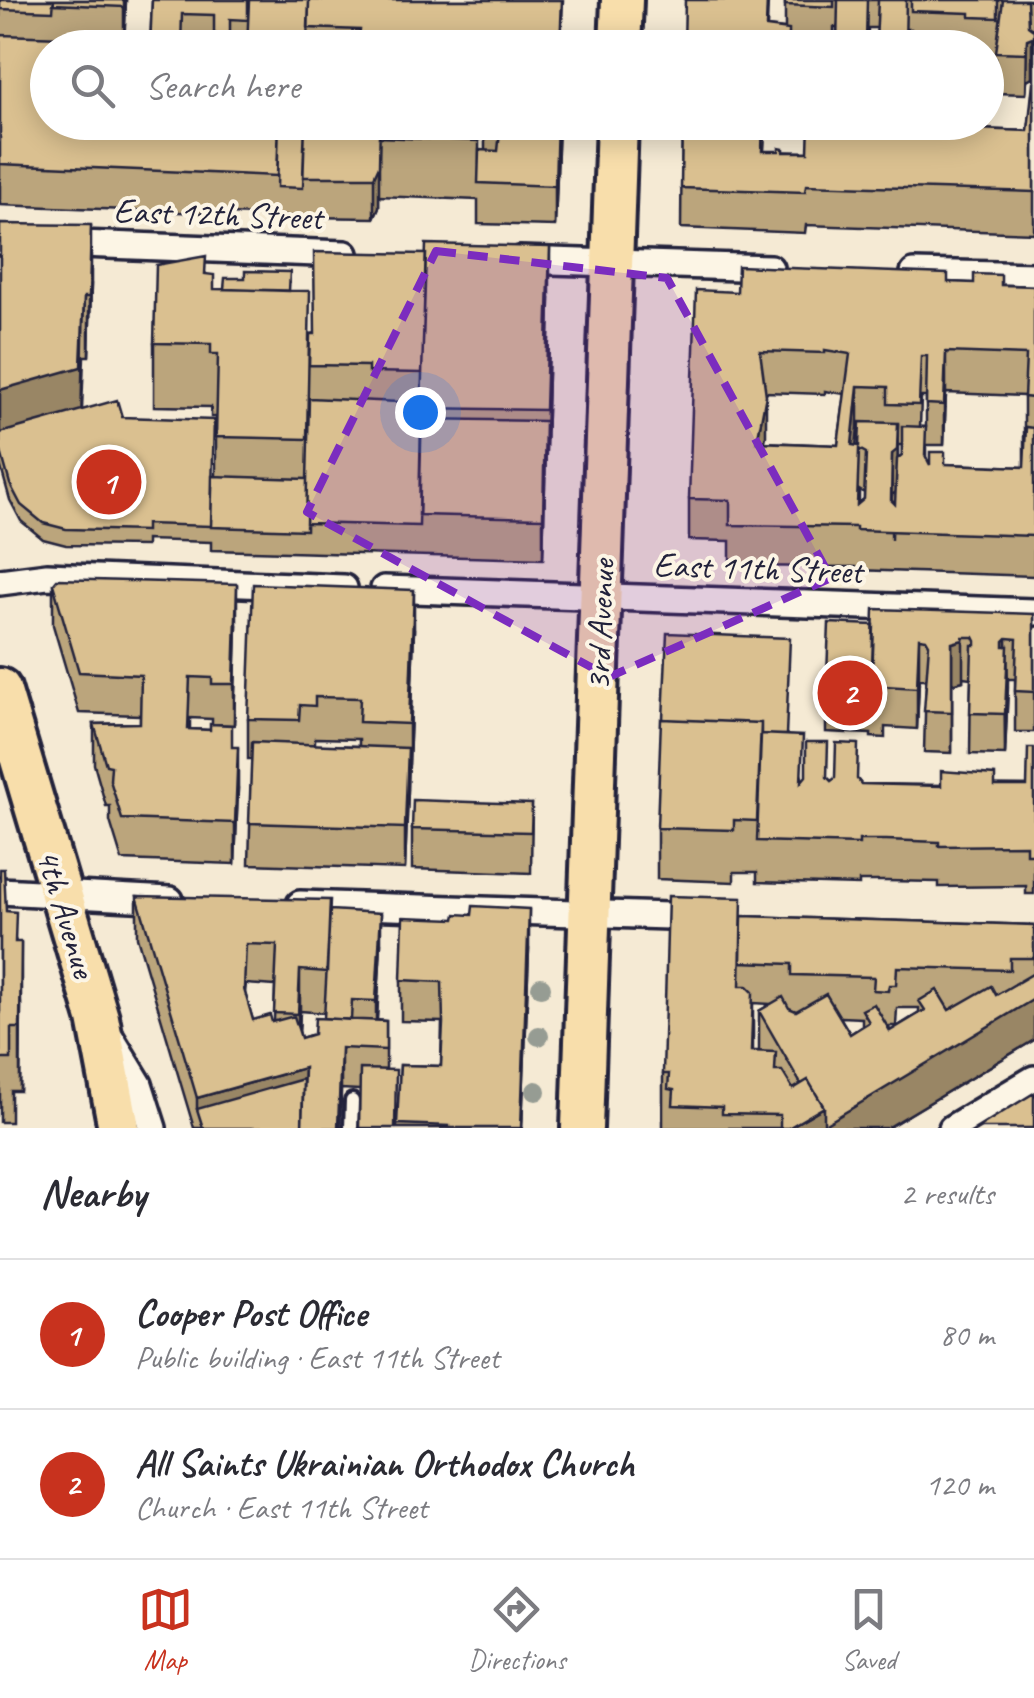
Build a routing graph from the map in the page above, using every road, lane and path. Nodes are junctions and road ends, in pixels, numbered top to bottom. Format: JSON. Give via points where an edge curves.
{"nodes":[{"id":1,"x":622,"y":0,"type":"edge"},
{"id":2,"x":621,"y":30,"type":"edge"},
{"id":3,"x":617,"y":140,"type":"edge"},
{"id":4,"x":0,"y":241,"type":"edge"},
{"id":5,"x":377,"y":255,"type":"edge"},
{"id":6,"x":496,"y":259,"type":"edge"},
{"id":7,"x":613,"y":263,"type":"junction"},
{"id":8,"x":802,"y":269,"type":"edge"},
{"id":9,"x":898,"y":272,"type":"edge"},
{"id":10,"x":1034,"y":276,"type":"edge"},
{"id":11,"x":0,"y":582,"type":"edge"},
{"id":12,"x":601,"y":598,"type":"junction"},
{"id":13,"x":1034,"y":612,"type":"edge"},
{"id":14,"x":0,"y":688,"type":"edge"},
{"id":15,"x":0,"y":891,"type":"edge"},
{"id":16,"x":60,"y":894,"type":"junction"},
{"id":17,"x":194,"y":900,"type":"edge"},
{"id":18,"x":274,"y":904,"type":"edge"},
{"id":19,"x":590,"y":914,"type":"junction"},
{"id":20,"x":724,"y":918,"type":"edge"},
{"id":21,"x":98,"y":1018,"type":"junction"},
{"id":22,"x":1034,"y":1079,"type":"edge"},
{"id":23,"x":352,"y":1101,"type":"dead end"},
{"id":24,"x":119,"y":1128,"type":"edge"},
{"id":25,"x":154,"y":1128,"type":"edge"},
{"id":26,"x":352,"y":1128,"type":"edge"},
{"id":27,"x":582,"y":1128,"type":"edge"},
{"id":28,"x":952,"y":1128,"type":"edge"}],
"edges":[{"from":1,"to":2,"type":"main road"},
{"from":3,"to":7,"type":"main road","name":"3rd Avenue"},
{"from":4,"to":5,"type":"street","name":"East 12th Street"},
{"from":6,"to":7,"type":"street"},
{"from":7,"to":8,"type":"street"},
{"from":7,"to":12,"type":"main road","name":"3rd Avenue"},
{"from":9,"to":10,"type":"street"},
{"from":11,"to":12,"type":"street","name":"East 11th Street","via":[[47,576]]},
{"from":12,"to":13,"type":"street","name":"East 11th Street"},
{"from":12,"to":19,"type":"main road","name":"3rd Avenue"},
{"from":14,"to":16,"type":"main road","name":"4th Avenue"},
{"from":15,"to":16,"type":"street"},
{"from":16,"to":17,"type":"street"},
{"from":16,"to":21,"type":"main road","name":"4th Avenue"},
{"from":18,"to":19,"type":"street"},
{"from":19,"to":20,"type":"street"},
{"from":19,"to":27,"type":"main road","name":"3rd Avenue"},
{"from":21,"to":24,"type":"main road"},
{"from":21,"to":25,"type":"street","name":"4th Avenue","via":[[139,1084]]},
{"from":22,"to":28,"type":"street"},
{"from":23,"to":26,"type":"lane"}]}
